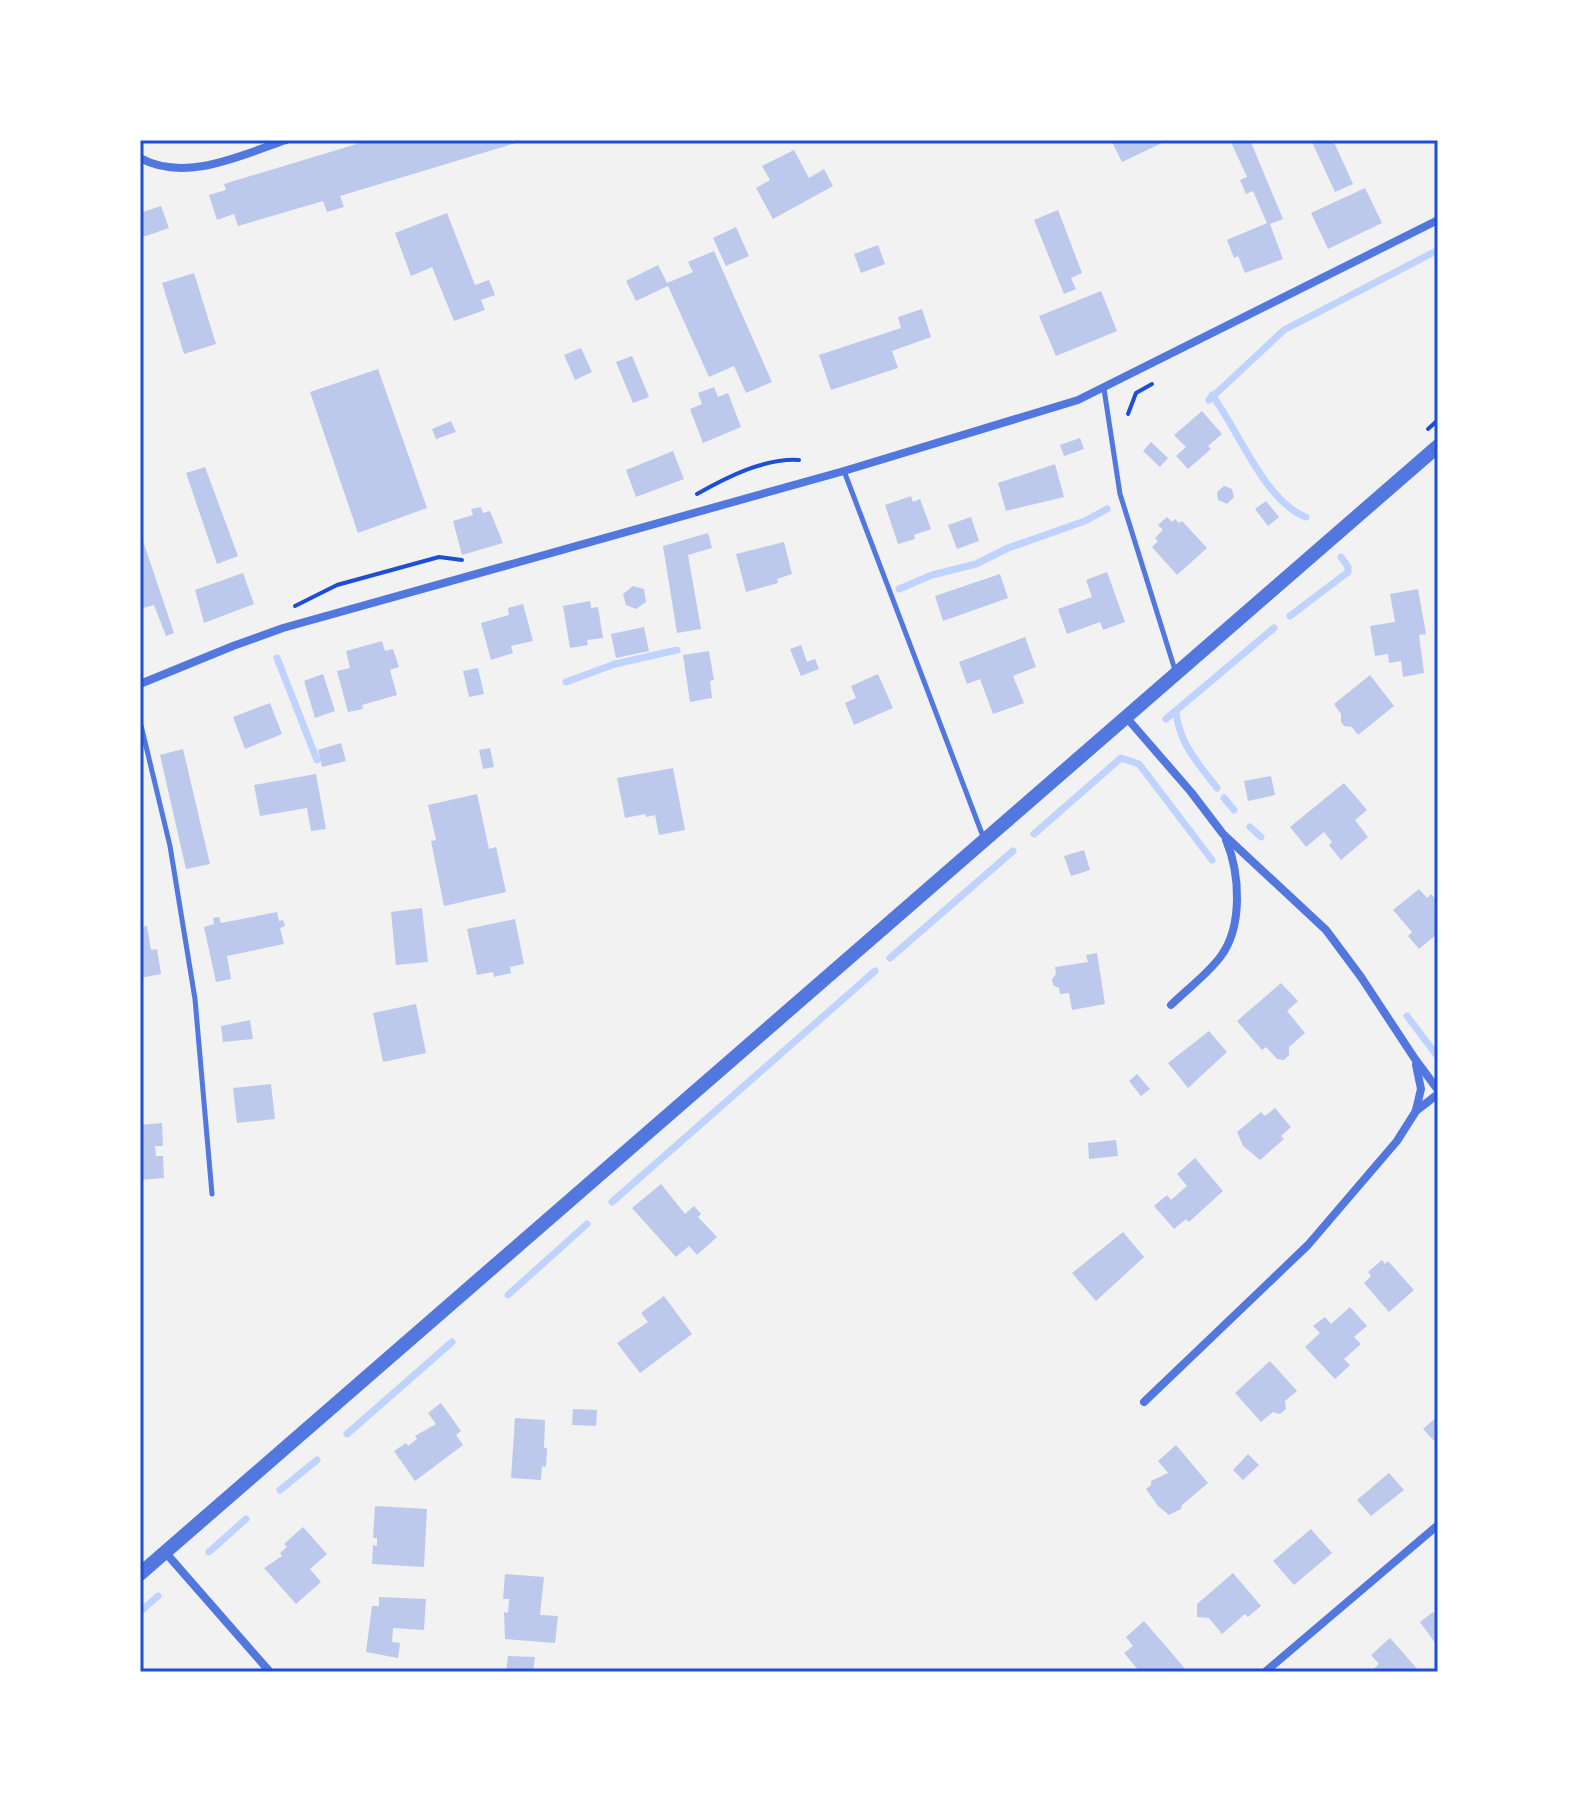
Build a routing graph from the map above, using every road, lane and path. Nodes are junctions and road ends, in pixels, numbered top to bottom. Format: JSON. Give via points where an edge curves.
{"nodes":[{"id":1,"x":286,"y":140,"type":"edge"},
{"id":2,"x":142,"y":160,"type":"edge"},
{"id":3,"x":1438,"y":220,"type":"edge"},
{"id":4,"x":1104,"y":389,"type":"junction"},
{"id":5,"x":1438,"y":446,"type":"edge"},
{"id":6,"x":799,"y":460,"type":"dead end"},
{"id":7,"x":844,"y":471,"type":"junction"},
{"id":8,"x":696,"y":495,"type":"dead end"},
{"id":9,"x":473,"y":557,"type":"dead end"},
{"id":10,"x":287,"y":609,"type":"dead end"},
{"id":11,"x":1176,"y":674,"type":"junction"},
{"id":12,"x":140,"y":684,"type":"edge"},
{"id":13,"x":1126,"y":717,"type":"junction"},
{"id":14,"x":140,"y":721,"type":"edge"},
{"id":15,"x":1223,"y":834,"type":"junction"},
{"id":16,"x":984,"y":840,"type":"junction"},
{"id":17,"x":1171,"y":1005,"type":"dead end"},
{"id":18,"x":1415,"y":1059,"type":"junction"},
{"id":19,"x":1438,"y":1092,"type":"edge"},
{"id":20,"x":1416,"y":1111,"type":"junction"},
{"id":21,"x":212,"y":1194,"type":"dead end"},
{"id":22,"x":1144,"y":1402,"type":"dead end"},
{"id":23,"x":1438,"y":1525,"type":"edge"},
{"id":24,"x":165,"y":1552,"type":"junction"},
{"id":25,"x":140,"y":1574,"type":"edge"},
{"id":26,"x":270,"y":1672,"type":"edge"},
{"id":27,"x":1265,"y":1672,"type":"edge"}],
"edges":[{"from":1,"to":2,"type":"street","via":[[184,170]]},
{"from":3,"to":4,"type":"street"},
{"from":4,"to":7,"type":"street"},
{"from":4,"to":11,"type":"lane","via":[[1120,494]]},
{"from":5,"to":11,"type":"street"},
{"from":6,"to":8,"type":"path","via":[[728,476]]},
{"from":7,"to":12,"type":"street","via":[[283,628]]},
{"from":7,"to":16,"type":"lane"},
{"from":9,"to":10,"type":"path","via":[[439,557],[362,578]]},
{"from":11,"to":13,"type":"street"},
{"from":13,"to":15,"type":"street"},
{"from":13,"to":16,"type":"street"},
{"from":14,"to":21,"type":"lane","via":[[170,846],[195,999]]},
{"from":15,"to":17,"type":"street","via":[[1235,878],[1233,931],[1219,959]]},
{"from":15,"to":18,"type":"street","via":[[1326,930]]},
{"from":16,"to":24,"type":"street"},
{"from":18,"to":19,"type":"street"},
{"from":18,"to":20,"type":"street","via":[[1421,1089]]},
{"from":19,"to":20,"type":"street"},
{"from":20,"to":22,"type":"street","via":[[1397,1141],[1308,1245]]},
{"from":23,"to":27,"type":"street"},
{"from":24,"to":25,"type":"street"},
{"from":24,"to":26,"type":"street"}]}
